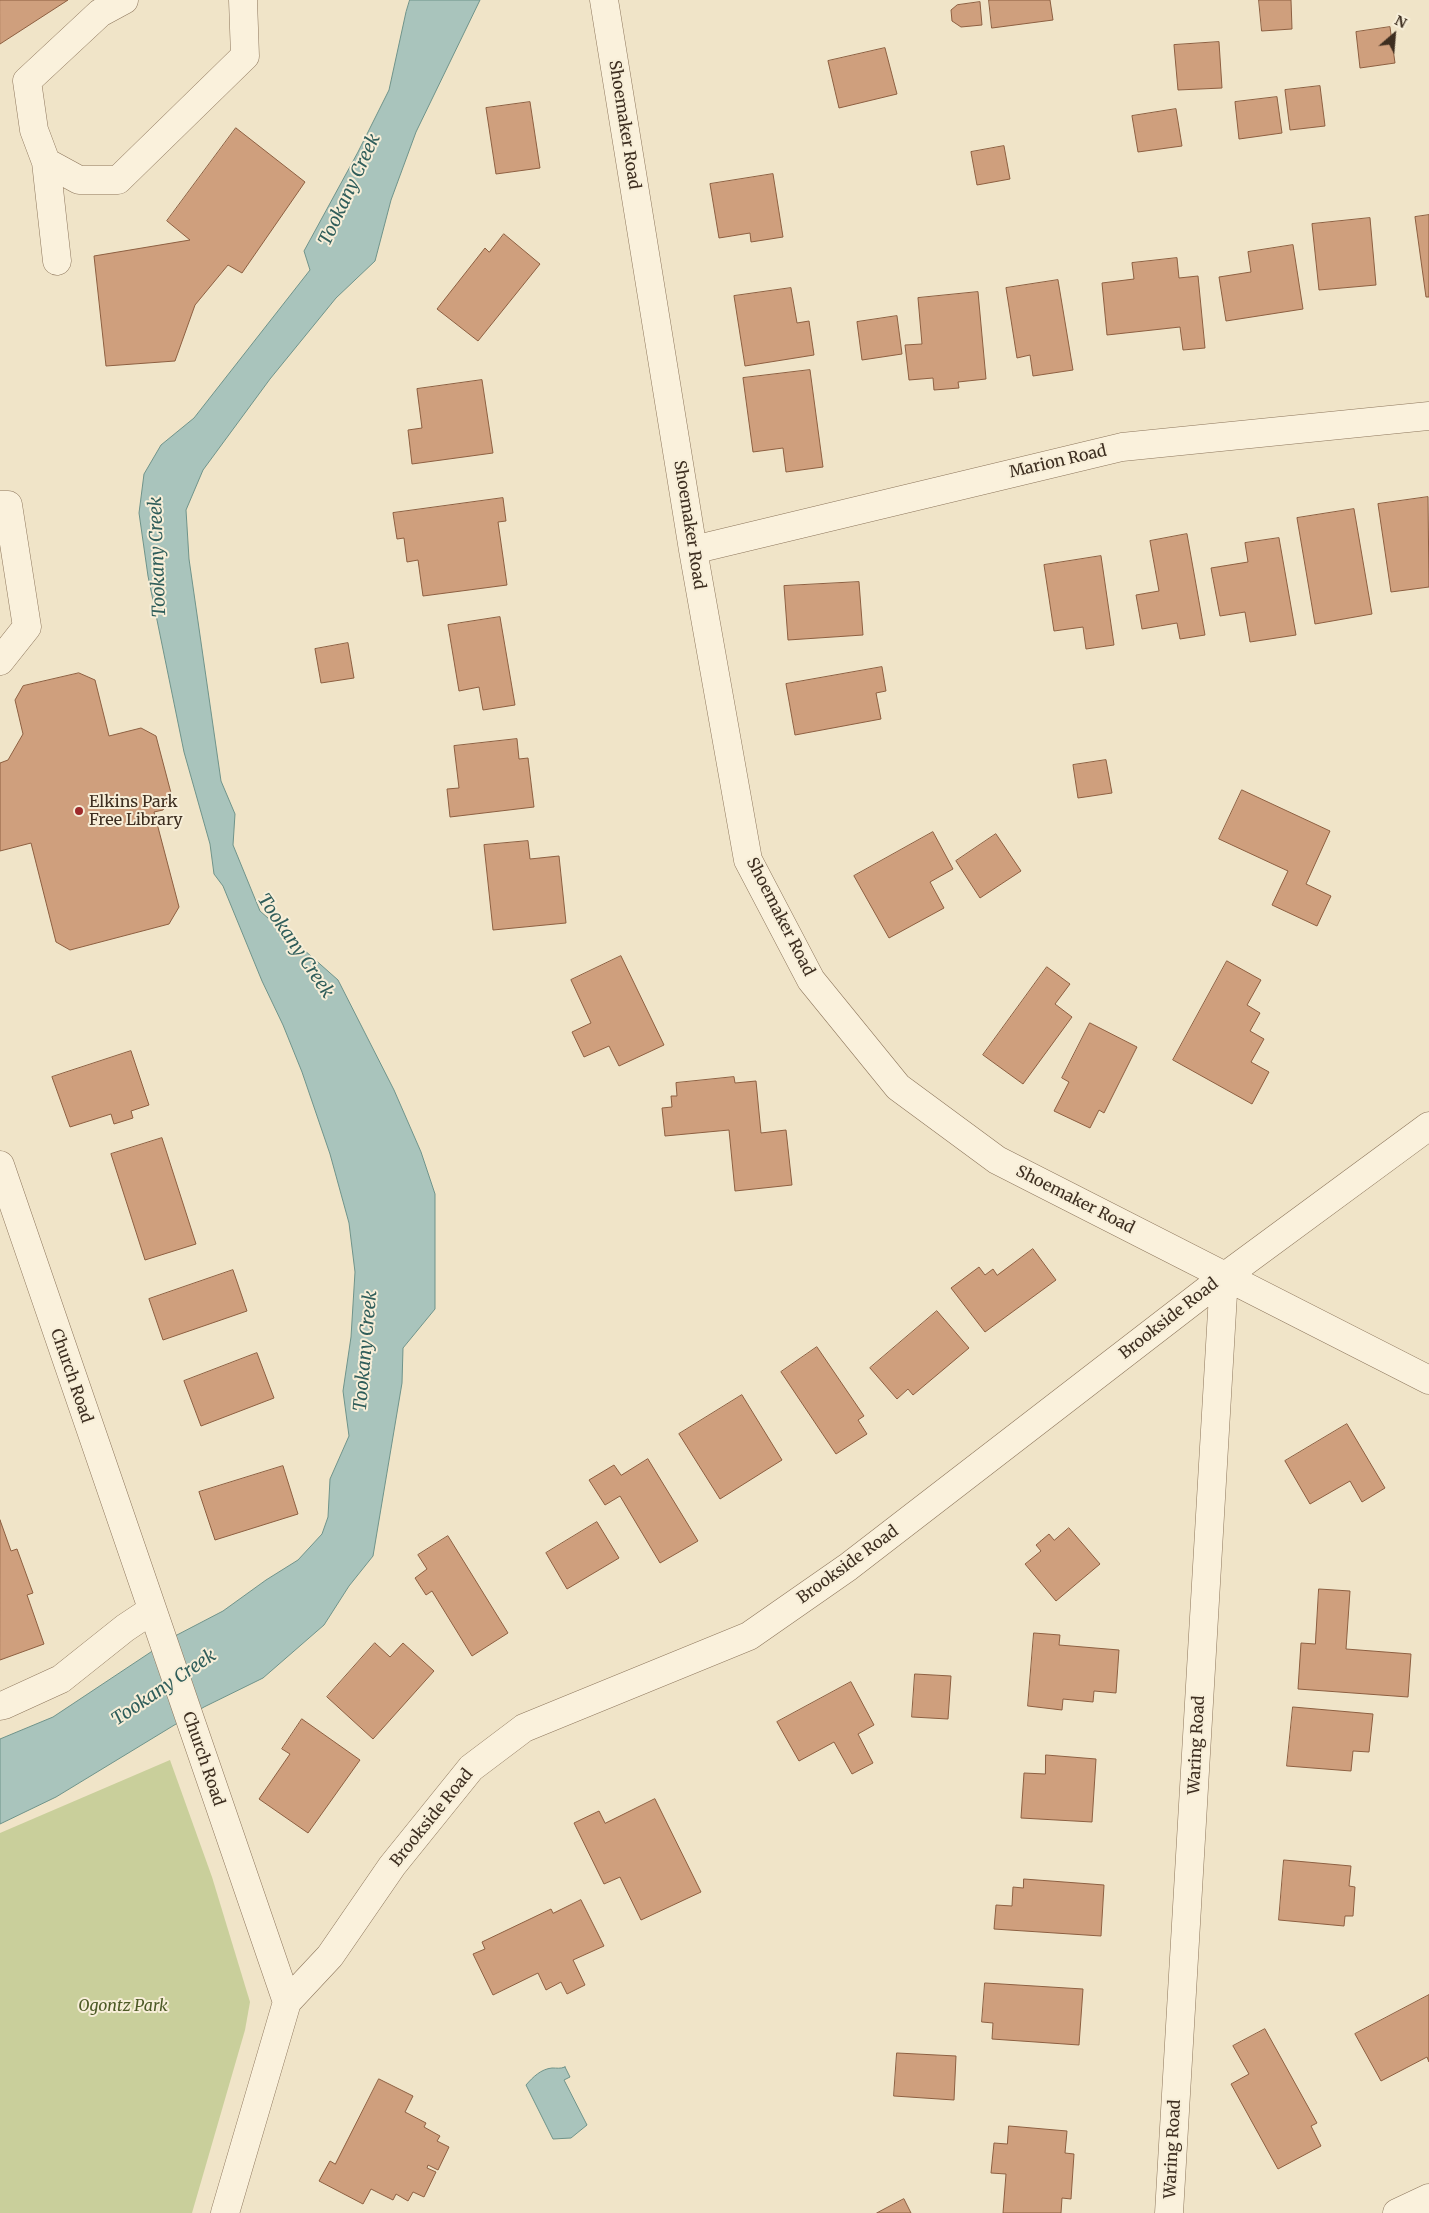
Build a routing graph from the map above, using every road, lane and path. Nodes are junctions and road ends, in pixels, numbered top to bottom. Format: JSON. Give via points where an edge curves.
{"nodes":[{"id":1,"x":124,"y":0,"type":"edge"},
{"id":2,"x":243,"y":0,"type":"edge"},
{"id":3,"x":604,"y":0,"type":"edge"},
{"id":4,"x":46,"y":162,"type":"junction"},
{"id":5,"x":57,"y":261,"type":"dead end"},
{"id":6,"x":1429,"y":416,"type":"edge"},
{"id":7,"x":0,"y":505,"type":"edge"},
{"id":8,"x":693,"y":550,"type":"junction"},
{"id":9,"x":10,"y":584,"type":"edge"},
{"id":10,"x":0,"y":662,"type":"edge"},
{"id":11,"x":1429,"y":1126,"type":"edge"},
{"id":12,"x":0,"y":1165,"type":"edge"},
{"id":13,"x":1224,"y":1277,"type":"junction"},
{"id":14,"x":1429,"y":1380,"type":"edge"},
{"id":15,"x":152,"y":1610,"type":"junction"},
{"id":16,"x":0,"y":1706,"type":"edge"},
{"id":17,"x":287,"y":2002,"type":"junction"},
{"id":18,"x":1429,"y":2198,"type":"edge"},
{"id":19,"x":225,"y":2213,"type":"edge"},
{"id":20,"x":1169,"y":2213,"type":"edge"},
{"id":21,"x":1397,"y":2213,"type":"edge"}],
"edges":[{"from":1,"to":4,"type":"street","via":[[100,13],[27,81],[34,130]]},
{"from":2,"to":4,"type":"street","via":[[245,56],[118,180],[79,180]]},
{"from":3,"to":8,"type":"street","name":"Shoemaker Road"},
{"from":4,"to":5,"type":"street"},
{"from":6,"to":8,"type":"street","name":"Marion Road","via":[[1122,447]]},
{"from":7,"to":9,"type":"street","via":[[8,504]]},
{"from":8,"to":13,"type":"street","name":"Shoemaker Road","via":[[748,860],[811,980],[898,1087],[997,1160]]},
{"from":9,"to":10,"type":"street","via":[[27,627]]},
{"from":11,"to":13,"type":"street","name":"Brookside Road"},
{"from":12,"to":15,"type":"street","name":"Church Road"},
{"from":13,"to":14,"type":"street","name":"Shoemaker Road"},
{"from":13,"to":17,"type":"street","name":"Brookside Road","via":[[848,1567],[749,1636],[524,1728],[471,1768],[392,1866],[330,1956]]},
{"from":13,"to":20,"type":"street","name":"Waring Road"},
{"from":15,"to":16,"type":"street","via":[[61,1679]]},
{"from":15,"to":17,"type":"street","name":"Church Road"},
{"from":17,"to":19,"type":"street"},
{"from":18,"to":21,"type":"street"}]}
